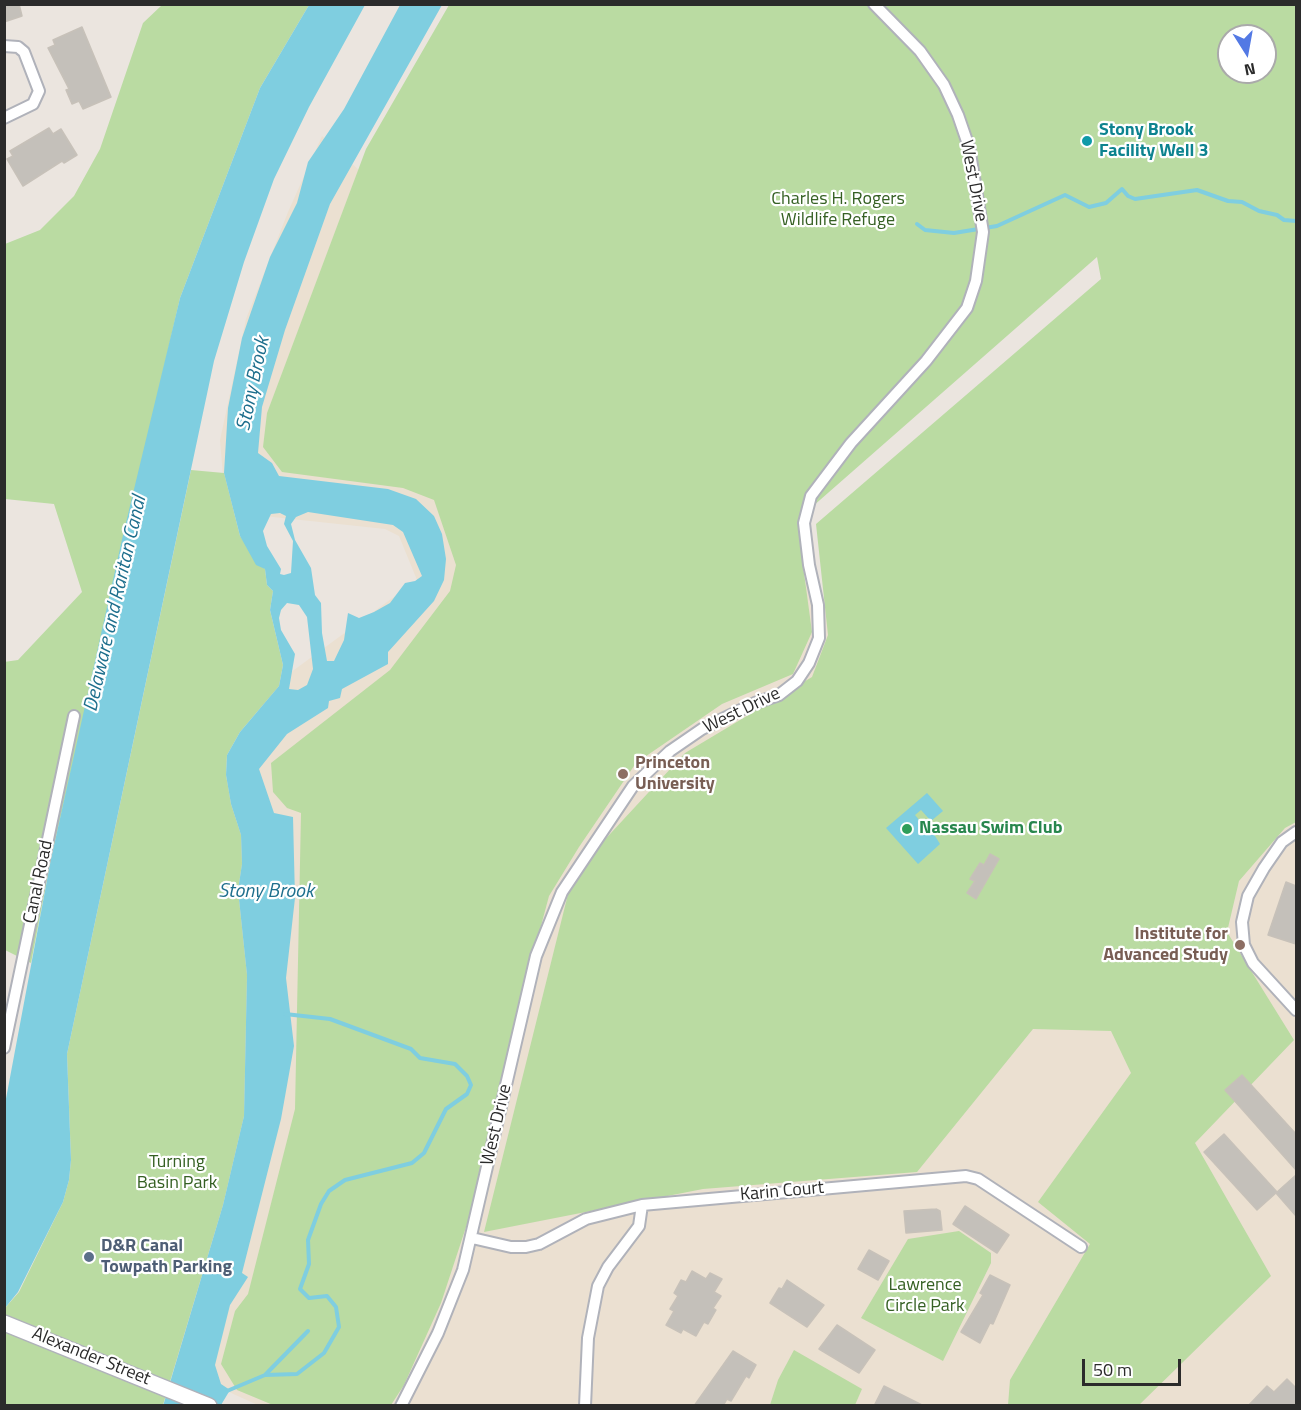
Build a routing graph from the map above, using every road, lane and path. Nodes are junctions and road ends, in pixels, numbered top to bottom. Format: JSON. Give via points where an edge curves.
{"nodes":[{"id":1,"x":874,"y":4,"type":"edge"},
{"id":2,"x":4,"y":46,"type":"edge"},
{"id":3,"x":4,"y":118,"type":"edge"},
{"id":4,"x":74,"y":716,"type":"dead end"},
{"id":5,"x":1296,"y":832,"type":"edge"},
{"id":6,"x":1296,"y":1010,"type":"edge"},
{"id":7,"x":4,"y":1048,"type":"edge"},
{"id":8,"x":642,"y":1205,"type":"junction"},
{"id":9,"x":472,"y":1238,"type":"junction"},
{"id":10,"x":1081,"y":1248,"type":"dead end"},
{"id":11,"x":5,"y":1323,"type":"edge"},
{"id":12,"x":209,"y":1406,"type":"edge"},
{"id":13,"x":401,"y":1406,"type":"edge"},
{"id":14,"x":585,"y":1406,"type":"edge"}],
"edges":[{"from":1,"to":9,"type":"street","name":"West Drive","via":[[920,51],[944,86],[969,147],[982,228],[976,281],[967,308],[926,361],[851,443],[811,496],[804,523],[818,606],[819,638],[797,681],[779,695],[702,729],[670,751],[633,786],[562,892],[536,956]]},
{"from":2,"to":3,"type":"street","via":[[18,47],[24,52],[39,91],[33,104]]},
{"from":4,"to":7,"type":"street","name":"Canal Road"},
{"from":5,"to":6,"type":"street","via":[[1282,843],[1264,868],[1248,896],[1242,922],[1244,945],[1253,963]]},
{"from":8,"to":9,"type":"street","name":"Karin Court","via":[[586,1219],[526,1247]]},
{"from":8,"to":10,"type":"street","name":"Karin Court","via":[[966,1176],[978,1179]]},
{"from":8,"to":14,"type":"street","via":[[639,1226],[608,1266],[598,1287],[588,1338]]},
{"from":9,"to":13,"type":"street","name":"West Drive","via":[[451,1302]]},
{"from":11,"to":12,"type":"main road","name":"Alexander Street"}]}
